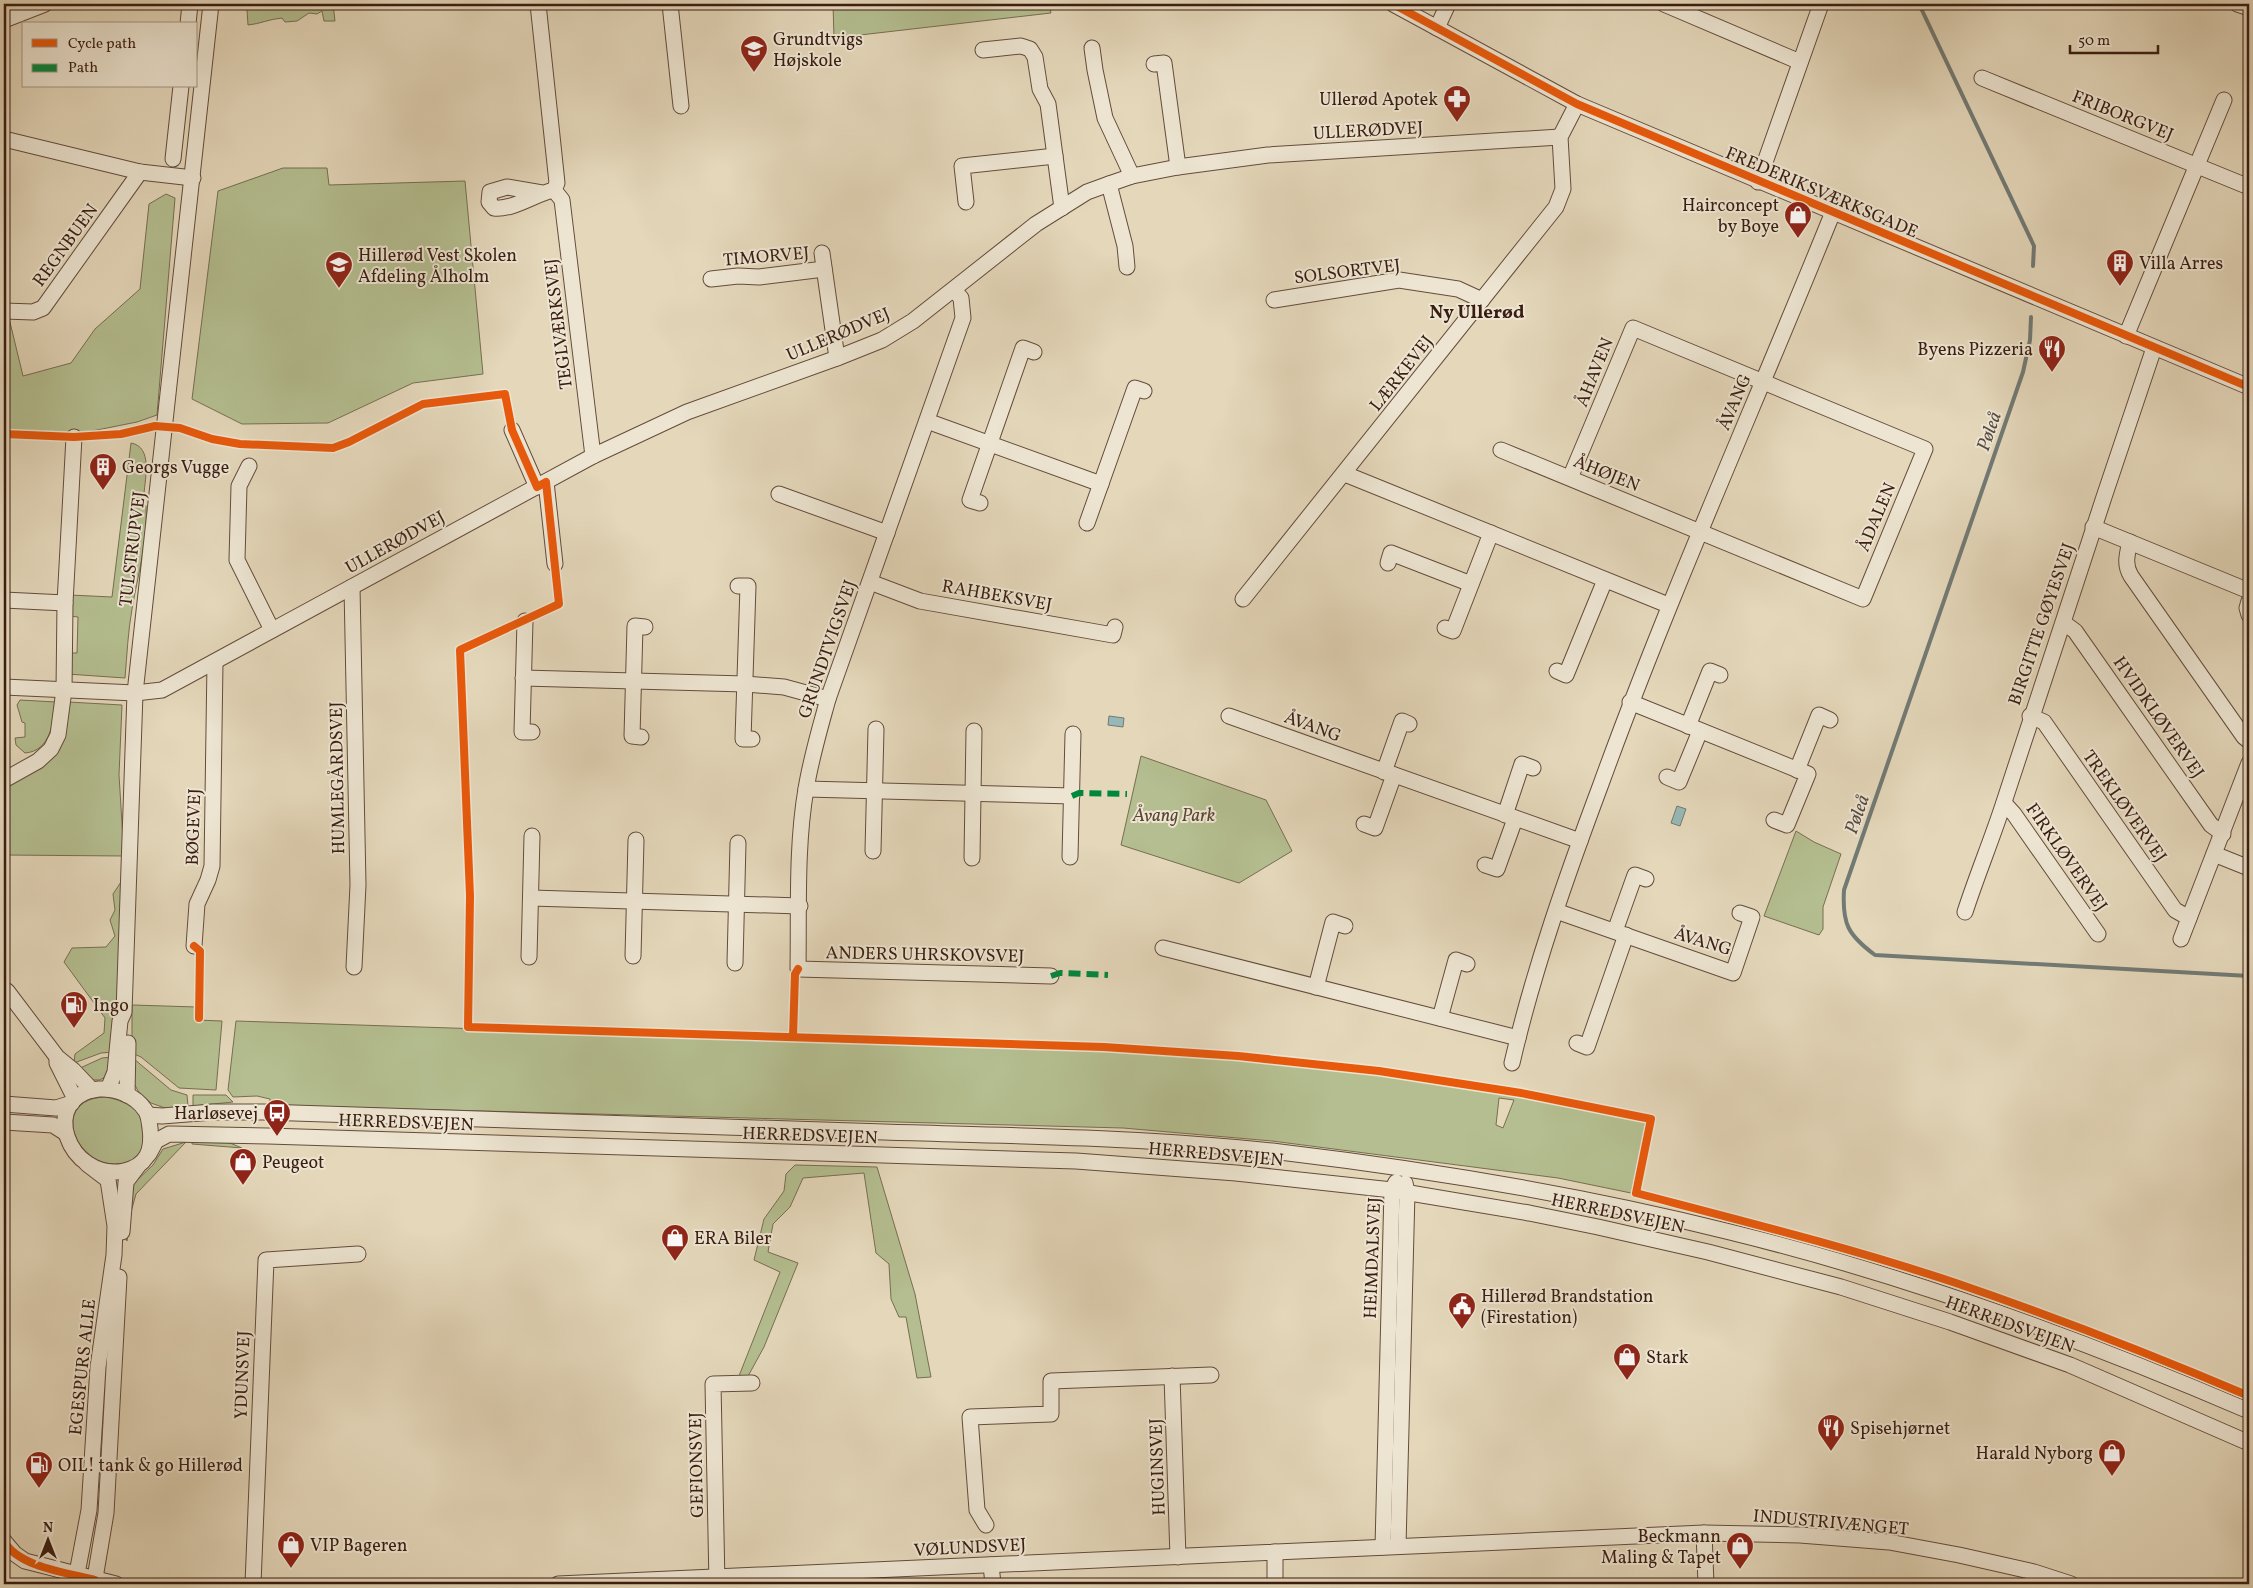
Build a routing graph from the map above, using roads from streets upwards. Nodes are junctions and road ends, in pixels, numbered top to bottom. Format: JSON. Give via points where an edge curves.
{"nodes":[{"id":1,"x":190,"y":4,"type":"edge"},
{"id":2,"x":211,"y":4,"type":"edge"},
{"id":3,"x":538,"y":4,"type":"edge"},
{"id":4,"x":670,"y":4,"type":"edge"},
{"id":5,"x":1393,"y":4,"type":"edge"},
{"id":6,"x":1448,"y":4,"type":"edge"},
{"id":7,"x":1664,"y":4,"type":"edge"},
{"id":8,"x":1821,"y":4,"type":"edge"},
{"id":9,"x":2237,"y":4,"type":"edge"},
{"id":10,"x":38,"y":5,"type":"edge"},
{"id":11,"x":2249,"y":8,"type":"edge"},
{"id":12,"x":4,"y":20,"type":"edge"},
{"id":13,"x":188,"y":22,"type":"edge"},
{"id":14,"x":1437,"y":28,"type":"junction"},
{"id":15,"x":1092,"y":48,"type":"dead end"},
{"id":16,"x":983,"y":50,"type":"dead end"},
{"id":17,"x":1800,"y":62,"type":"junction"},
{"id":18,"x":1154,"y":64,"type":"dead end"},
{"id":19,"x":1982,"y":78,"type":"dead end"},
{"id":20,"x":181,"y":88,"type":"edge"},
{"id":21,"x":2224,"y":100,"type":"dead end"},
{"id":22,"x":1577,"y":104,"type":"junction"},
{"id":23,"x":681,"y":106,"type":"dead end"},
{"id":24,"x":1560,"y":137,"type":"junction"},
{"id":25,"x":4,"y":138,"type":"edge"},
{"id":26,"x":1055,"y":156,"type":"junction"},
{"id":27,"x":172,"y":160,"type":"dead end"},
{"id":28,"x":2197,"y":166,"type":"junction"},
{"id":29,"x":1178,"y":167,"type":"junction"},
{"id":30,"x":140,"y":172,"type":"junction"},
{"id":31,"x":1132,"y":176,"type":"junction"},
{"id":32,"x":193,"y":178,"type":"junction"},
{"id":33,"x":1758,"y":182,"type":"junction"},
{"id":34,"x":1109,"y":184,"type":"junction"},
{"id":35,"x":2249,"y":187,"type":"edge"},
{"id":36,"x":966,"y":202,"type":"dead end"},
{"id":37,"x":1062,"y":208,"type":"junction"},
{"id":38,"x":1833,"y":212,"type":"junction"},
{"id":39,"x":822,"y":253,"type":"dead end"},
{"id":40,"x":1127,"y":267,"type":"dead end"},
{"id":41,"x":824,"y":269,"type":"junction"},
{"id":42,"x":711,"y":279,"type":"dead end"},
{"id":43,"x":954,"y":290,"type":"junction"},
{"id":44,"x":1274,"y":300,"type":"dead end"},
{"id":45,"x":1482,"y":300,"type":"junction"},
{"id":46,"x":4,"y":311,"type":"edge"},
{"id":47,"x":2126,"y":336,"type":"junction"},
{"id":48,"x":2154,"y":348,"type":"junction"},
{"id":49,"x":1034,"y":352,"type":"dead end"},
{"id":50,"x":837,"y":358,"type":"junction"},
{"id":51,"x":1763,"y":382,"type":"junction"},
{"id":52,"x":2249,"y":387,"type":"edge"},
{"id":53,"x":1144,"y":391,"type":"dead end"},
{"id":54,"x":927,"y":421,"type":"junction"},
{"id":55,"x":512,"y":430,"type":"dead end"},
{"id":56,"x":74,"y":437,"type":"dead end"},
{"id":57,"x":990,"y":444,"type":"junction"},
{"id":58,"x":1500,"y":450,"type":"dead end"},
{"id":59,"x":593,"y":456,"type":"junction"},
{"id":60,"x":249,"y":466,"type":"dead end"},
{"id":61,"x":1345,"y":474,"type":"junction"},
{"id":62,"x":1570,"y":478,"type":"junction"},
{"id":63,"x":541,"y":484,"type":"junction"},
{"id":64,"x":1101,"y":484,"type":"junction"},
{"id":65,"x":779,"y":494,"type":"dead end"},
{"id":66,"x":980,"y":503,"type":"dead end"},
{"id":67,"x":1087,"y":524,"type":"dead end"},
{"id":68,"x":2094,"y":527,"type":"junction"},
{"id":69,"x":1700,"y":532,"type":"junction"},
{"id":70,"x":887,"y":533,"type":"junction"},
{"id":71,"x":1491,"y":533,"type":"junction"},
{"id":72,"x":2130,"y":542,"type":"junction"},
{"id":73,"x":1388,"y":562,"type":"dead end"},
{"id":74,"x":555,"y":564,"type":"dead end"},
{"id":75,"x":1605,"y":580,"type":"junction"},
{"id":76,"x":870,"y":582,"type":"junction"},
{"id":77,"x":1471,"y":584,"type":"junction"},
{"id":78,"x":738,"y":586,"type":"dead end"},
{"id":79,"x":352,"y":587,"type":"junction"},
{"id":80,"x":2249,"y":591,"type":"edge"},
{"id":81,"x":1243,"y":598,"type":"dead end"},
{"id":82,"x":4,"y":600,"type":"edge"},
{"id":83,"x":2249,"y":601,"type":"edge"},
{"id":84,"x":66,"y":603,"type":"junction"},
{"id":85,"x":1668,"y":605,"type":"junction"},
{"id":86,"x":2249,"y":615,"type":"edge"},
{"id":87,"x":525,"y":621,"type":"dead end"},
{"id":88,"x":2064,"y":623,"type":"junction"},
{"id":89,"x":645,"y":626,"type":"dead end"},
{"id":90,"x":1115,"y":627,"type":"dead end"},
{"id":91,"x":1445,"y":628,"type":"dead end"},
{"id":92,"x":272,"y":630,"type":"junction"},
{"id":93,"x":215,"y":662,"type":"junction"},
{"id":94,"x":1557,"y":671,"type":"dead end"},
{"id":95,"x":1720,"y":675,"type":"dead end"},
{"id":96,"x":523,"y":678,"type":"junction"},
{"id":97,"x":634,"y":681,"type":"junction"},
{"id":98,"x":745,"y":684,"type":"junction"},
{"id":99,"x":4,"y":687,"type":"edge"},
{"id":100,"x":64,"y":690,"type":"junction"},
{"id":101,"x":135,"y":693,"type":"junction"},
{"id":102,"x":828,"y":699,"type":"junction"},
{"id":103,"x":1630,"y":702,"type":"junction"},
{"id":104,"x":1229,"y":716,"type":"dead end"},
{"id":105,"x":2030,"y":716,"type":"junction"},
{"id":106,"x":1830,"y":720,"type":"dead end"},
{"id":107,"x":1409,"y":724,"type":"dead end"},
{"id":108,"x":1694,"y":728,"type":"junction"},
{"id":109,"x":876,"y":729,"type":"dead end"},
{"id":110,"x":974,"y":731,"type":"dead end"},
{"id":111,"x":532,"y":732,"type":"dead end"},
{"id":112,"x":1073,"y":734,"type":"dead end"},
{"id":113,"x":641,"y":737,"type":"dead end"},
{"id":114,"x":752,"y":739,"type":"dead end"},
{"id":115,"x":2249,"y":742,"type":"edge"},
{"id":116,"x":2249,"y":763,"type":"edge"},
{"id":117,"x":1533,"y":768,"type":"dead end"},
{"id":118,"x":1797,"y":770,"type":"junction"},
{"id":119,"x":1389,"y":774,"type":"junction"},
{"id":120,"x":1666,"y":777,"type":"dead end"},
{"id":121,"x":4,"y":780,"type":"edge"},
{"id":122,"x":806,"y":789,"type":"junction"},
{"id":123,"x":874,"y":790,"type":"junction"},
{"id":124,"x":973,"y":793,"type":"junction"},
{"id":125,"x":1072,"y":796,"type":"junction"},
{"id":126,"x":2004,"y":803,"type":"junction"},
{"id":127,"x":1510,"y":817,"type":"junction"},
{"id":128,"x":1774,"y":820,"type":"dead end"},
{"id":129,"x":1364,"y":824,"type":"dead end"},
{"id":130,"x":2223,"y":834,"type":"junction"},
{"id":131,"x":532,"y":836,"type":"dead end"},
{"id":132,"x":636,"y":840,"type":"dead end"},
{"id":133,"x":1580,"y":841,"type":"junction"},
{"id":134,"x":738,"y":843,"type":"dead end"},
{"id":135,"x":873,"y":851,"type":"dead end"},
{"id":136,"x":2214,"y":854,"type":"junction"},
{"id":137,"x":1070,"y":857,"type":"dead end"},
{"id":138,"x":972,"y":858,"type":"dead end"},
{"id":139,"x":1485,"y":864,"type":"dead end"},
{"id":140,"x":2249,"y":868,"type":"edge"},
{"id":141,"x":1646,"y":879,"type":"dead end"},
{"id":142,"x":531,"y":898,"type":"junction"},
{"id":143,"x":635,"y":901,"type":"junction"},
{"id":144,"x":736,"y":904,"type":"junction"},
{"id":145,"x":800,"y":906,"type":"junction"},
{"id":146,"x":1556,"y":911,"type":"junction"},
{"id":147,"x":1965,"y":912,"type":"dead end"},
{"id":148,"x":1740,"y":913,"type":"dead end"},
{"id":149,"x":2189,"y":918,"type":"junction"},
{"id":150,"x":1345,"y":926,"type":"dead end"},
{"id":151,"x":1620,"y":933,"type":"junction"},
{"id":152,"x":2098,"y":934,"type":"dead end"},
{"id":153,"x":2181,"y":940,"type":"dead end"},
{"id":154,"x":194,"y":946,"type":"dead end"},
{"id":155,"x":1163,"y":948,"type":"dead end"},
{"id":156,"x":634,"y":956,"type":"dead end"},
{"id":157,"x":529,"y":957,"type":"dead end"},
{"id":158,"x":735,"y":962,"type":"dead end"},
{"id":159,"x":1467,"y":964,"type":"dead end"},
{"id":160,"x":354,"y":967,"type":"dead end"},
{"id":161,"x":798,"y":969,"type":"joint"},
{"id":162,"x":1051,"y":976,"type":"dead end"},
{"id":163,"x":1316,"y":987,"type":"junction"},
{"id":164,"x":4,"y":991,"type":"edge"},
{"id":165,"x":124,"y":1012,"type":"junction"},
{"id":166,"x":1440,"y":1018,"type":"junction"},
{"id":167,"x":1518,"y":1038,"type":"junction"},
{"id":168,"x":1576,"y":1043,"type":"dead end"},
{"id":169,"x":57,"y":1057,"type":"junction"},
{"id":170,"x":1512,"y":1063,"type":"dead end"},
{"id":171,"x":108,"y":1089,"type":"junction"},
{"id":172,"x":92,"y":1090,"type":"junction"},
{"id":173,"x":127,"y":1094,"type":"junction"},
{"id":174,"x":74,"y":1101,"type":"junction"},
{"id":175,"x":4,"y":1104,"type":"edge"},
{"id":176,"x":148,"y":1115,"type":"junction"},
{"id":177,"x":4,"y":1122,"type":"edge"},
{"id":178,"x":64,"y":1132,"type":"junction"},
{"id":179,"x":149,"y":1154,"type":"junction"},
{"id":180,"x":87,"y":1164,"type":"junction"},
{"id":181,"x":138,"y":1166,"type":"junction"},
{"id":182,"x":1402,"y":1169,"type":"junction"},
{"id":183,"x":1400,"y":1191,"type":"junction"},
{"id":184,"x":358,"y":1254,"type":"dead end"},
{"id":185,"x":1210,"y":1375,"type":"dead end"},
{"id":186,"x":1172,"y":1376,"type":"junction"},
{"id":187,"x":752,"y":1383,"type":"dead end"},
{"id":188,"x":2249,"y":1411,"type":"edge"},
{"id":189,"x":2249,"y":1443,"type":"edge"},
{"id":190,"x":986,"y":1525,"type":"dead end"},
{"id":191,"x":1704,"y":1533,"type":"junction"},
{"id":192,"x":4,"y":1541,"type":"edge"},
{"id":193,"x":1390,"y":1546,"type":"junction"},
{"id":194,"x":1275,"y":1552,"type":"junction"},
{"id":195,"x":1178,"y":1556,"type":"junction"},
{"id":196,"x":991,"y":1565,"type":"junction"},
{"id":197,"x":76,"y":1580,"type":"edge"},
{"id":198,"x":717,"y":1581,"type":"edge"},
{"id":199,"x":94,"y":1582,"type":"edge"},
{"id":200,"x":116,"y":1584,"type":"edge"},
{"id":201,"x":253,"y":1584,"type":"edge"},
{"id":202,"x":558,"y":1584,"type":"edge"},
{"id":203,"x":992,"y":1584,"type":"edge"},
{"id":204,"x":1274,"y":1584,"type":"edge"},
{"id":205,"x":1706,"y":1584,"type":"edge"},
{"id":206,"x":2070,"y":1584,"type":"edge"}],
"edges":[{"from":1,"to":13,"type":"street"},
{"from":2,"to":32,"type":"street","name":"TULSTRUPVEJ"},
{"from":3,"to":59,"type":"street","name":"TEGLVÆRKSVEJ","via":[[557,183],[548,192],[562,200]]},
{"from":4,"to":23,"type":"street"},
{"from":5,"to":14,"type":"street","name":"FREDERIKSVÆRKSGADE"},
{"from":6,"to":14,"type":"street"},
{"from":7,"to":17,"type":"street"},
{"from":8,"to":17,"type":"street"},
{"from":9,"to":11,"type":"street"},
{"from":10,"to":12,"type":"street"},
{"from":14,"to":22,"type":"street","name":"FREDERIKSVÆRKSGADE"},
{"from":15,"to":31,"type":"street","via":[[1105,118]]},
{"from":16,"to":26,"type":"street","via":[[1021,46],[1030,49],[1035,57],[1040,89],[1048,104]]},
{"from":17,"to":33,"type":"street"},
{"from":18,"to":29,"type":"street","via":[[1164,63]]},
{"from":19,"to":28,"type":"street","name":"FRIBORGVEJ"},
{"from":20,"to":27,"type":"street"},
{"from":21,"to":28,"type":"street"},
{"from":22,"to":24,"type":"street"},
{"from":22,"to":33,"type":"street","name":"FREDERIKSVÆRKSGADE"},
{"from":24,"to":29,"type":"street","name":"ULLERØDVEJ","via":[[1268,155]]},
{"from":24,"to":45,"type":"street","name":"LÆRKEVEJ","via":[[1563,189],[1556,207]]},
{"from":25,"to":30,"type":"street"},
{"from":26,"to":36,"type":"street","via":[[962,166]]},
{"from":26,"to":37,"type":"street"},
{"from":28,"to":35,"type":"street","name":"FRIBORGVEJ"},
{"from":28,"to":47,"type":"street"},
{"from":29,"to":31,"type":"street","name":"ULLERØDVEJ"},
{"from":30,"to":32,"type":"street"},
{"from":30,"to":46,"type":"street","name":"REGNBUEN","via":[[42,308],[33,312]]},
{"from":31,"to":34,"type":"street","name":"ULLERØDVEJ"},
{"from":32,"to":101,"type":"street","name":"TULSTRUPVEJ"},
{"from":33,"to":38,"type":"street","name":"FREDERIKSVÆRKSGADE"},
{"from":34,"to":37,"type":"street","name":"ULLERØDVEJ","via":[[1087,192]]},
{"from":34,"to":40,"type":"street"},
{"from":37,"to":43,"type":"street","name":"ULLERØDVEJ","via":[[1036,224]]},
{"from":38,"to":47,"type":"street","name":"FREDERIKSVÆRKSGADE"},
{"from":38,"to":51,"type":"street","name":"ÅVANG"},
{"from":39,"to":41,"type":"street","name":"TIMORVEJ"},
{"from":41,"to":42,"type":"street","name":"TIMORVEJ"},
{"from":41,"to":50,"type":"street","name":"TIMORVEJ"},
{"from":43,"to":50,"type":"street","name":"ULLERØDVEJ","via":[[882,340]]},
{"from":43,"to":54,"type":"street","name":"GRUNDTVIGSVEJ","via":[[960,298],[963,318]]},
{"from":44,"to":45,"type":"street","name":"SOLSORTVEJ","via":[[1399,280],[1458,289]]},
{"from":45,"to":61,"type":"street","name":"LÆRKEVEJ"},
{"from":47,"to":48,"type":"street","name":"FREDERIKSVÆRKSGADE"},
{"from":48,"to":52,"type":"street","name":"FREDERIKSVÆRKSGADE"},
{"from":48,"to":68,"type":"street","name":"BIRGITTE GØYESVEJ"},
{"from":49,"to":57,"type":"street","via":[[1024,348]]},
{"from":50,"to":59,"type":"street","name":"ULLERØDVEJ","via":[[687,412]]},
{"from":51,"to":62,"type":"street","name":"ÅHAVEN","via":[[1632,328]]},
{"from":51,"to":69,"type":"street","name":"ÅVANG"},
{"from":51,"to":69,"type":"street","name":"ÅDALEN","via":[[1925,449],[1862,599]]},
{"from":53,"to":64,"type":"street","via":[[1135,388]]},
{"from":54,"to":57,"type":"street"},
{"from":54,"to":70,"type":"street","name":"GRUNDTVIGSVEJ"},
{"from":55,"to":63,"type":"street"},
{"from":56,"to":84,"type":"street"},
{"from":57,"to":64,"type":"street"},
{"from":57,"to":66,"type":"street","via":[[970,500]]},
{"from":58,"to":62,"type":"street","name":"ÅHØJEN"},
{"from":59,"to":63,"type":"street","name":"ULLERØDVEJ"},
{"from":60,"to":92,"type":"street","via":[[239,486],[237,560]]},
{"from":61,"to":71,"type":"street"},
{"from":61,"to":81,"type":"street","name":"LÆRKEVEJ"},
{"from":62,"to":69,"type":"street","name":"ÅHØJEN"},
{"from":63,"to":74,"type":"street"},
{"from":63,"to":79,"type":"street","name":"ULLERØDVEJ"},
{"from":64,"to":67,"type":"street"},
{"from":65,"to":70,"type":"street"},
{"from":68,"to":72,"type":"street"},
{"from":68,"to":88,"type":"street","name":"BIRGITTE GØYESVEJ"},
{"from":69,"to":85,"type":"street","name":"ÅVANG"},
{"from":70,"to":76,"type":"street","name":"GRUNDTVIGSVEJ"},
{"from":71,"to":75,"type":"street"},
{"from":71,"to":77,"type":"street"},
{"from":72,"to":80,"type":"street"},
{"from":72,"to":115,"type":"street","via":[[2126,568]]},
{"from":73,"to":77,"type":"street","via":[[1391,553]]},
{"from":75,"to":85,"type":"street"},
{"from":75,"to":94,"type":"street","via":[[1566,675]]},
{"from":76,"to":90,"type":"street","name":"RAHBEKSVEJ","via":[[920,601],[1113,635]]},
{"from":76,"to":102,"type":"street","name":"GRUNDTVIGSVEJ"},
{"from":77,"to":91,"type":"street","via":[[1453,631]]},
{"from":78,"to":98,"type":"street","via":[[748,586]]},
{"from":79,"to":92,"type":"street","name":"ULLERØDVEJ"},
{"from":79,"to":160,"type":"street","name":"HUMLEGÅRDSVEJ","via":[[358,885]]},
{"from":82,"to":84,"type":"street"},
{"from":83,"to":86,"type":"street"},
{"from":84,"to":100,"type":"street"},
{"from":85,"to":103,"type":"street","name":"ÅVANG"},
{"from":87,"to":96,"type":"street"},
{"from":88,"to":105,"type":"street","name":"BIRGITTE GØYESVEJ"},
{"from":88,"to":130,"type":"street","name":"HVIDKLØVERVEJ","via":[[2075,631],[2211,825]]},
{"from":89,"to":97,"type":"street","via":[[635,626]]},
{"from":92,"to":93,"type":"street","name":"ULLERØDVEJ"},
{"from":93,"to":101,"type":"street","name":"ULLERØDVEJ","via":[[162,690]]},
{"from":93,"to":154,"type":"street","name":"BØGEVEJ","via":[[212,866],[197,904]]},
{"from":95,"to":108,"type":"street","via":[[1710,671]]},
{"from":96,"to":97,"type":"street"},
{"from":96,"to":111,"type":"street","via":[[522,732]]},
{"from":97,"to":98,"type":"street"},
{"from":97,"to":113,"type":"street","via":[[632,736]]},
{"from":98,"to":102,"type":"street","via":[[784,687]]},
{"from":98,"to":114,"type":"street","via":[[743,739]]},
{"from":99,"to":100,"type":"street","name":"ULLERØDVEJ"},
{"from":100,"to":101,"type":"street","name":"ULLERØDVEJ"},
{"from":100,"to":121,"type":"street","via":[[58,735],[51,749],[38,761]]},
{"from":101,"to":165,"type":"street","name":"TULSTRUPVEJ"},
{"from":102,"to":122,"type":"street","name":"GRUNDTVIGSVEJ"},
{"from":103,"to":108,"type":"street"},
{"from":103,"to":133,"type":"street","name":"ÅVANG"},
{"from":104,"to":119,"type":"street","name":"ÅVANG"},
{"from":105,"to":126,"type":"street","name":"BIRGITTE GØYESVEJ"},
{"from":105,"to":149,"type":"street","name":"TREKLØVERVEJ","via":[[2044,722],[2175,910]]},
{"from":106,"to":118,"type":"street","via":[[1819,715]]},
{"from":107,"to":119,"type":"street","via":[[1402,721]]},
{"from":108,"to":118,"type":"street"},
{"from":108,"to":120,"type":"street","via":[[1679,782]]},
{"from":109,"to":123,"type":"street"},
{"from":110,"to":124,"type":"street"},
{"from":112,"to":125,"type":"street"},
{"from":116,"to":130,"type":"street"},
{"from":117,"to":127,"type":"street","via":[[1522,764]]},
{"from":118,"to":128,"type":"street","via":[[1808,774],[1787,825]]},
{"from":119,"to":127,"type":"street","name":"ÅVANG"},
{"from":119,"to":129,"type":"street","via":[[1375,828]]},
{"from":122,"to":123,"type":"street"},
{"from":122,"to":145,"type":"street","name":"GRUNDTVIGSVEJ"},
{"from":123,"to":124,"type":"street"},
{"from":123,"to":135,"type":"street"},
{"from":124,"to":125,"type":"street"},
{"from":124,"to":138,"type":"street"},
{"from":125,"to":137,"type":"street"},
{"from":126,"to":147,"type":"street","name":"BIRGITTE GØYESVEJ"},
{"from":126,"to":152,"type":"street","name":"FIRKLØVERVEJ"},
{"from":127,"to":133,"type":"street","name":"ÅVANG"},
{"from":127,"to":139,"type":"street","via":[[1497,869]]},
{"from":130,"to":136,"type":"street"},
{"from":131,"to":142,"type":"street"},
{"from":132,"to":143,"type":"street"},
{"from":133,"to":146,"type":"street","name":"ÅVANG"},
{"from":134,"to":144,"type":"street"},
{"from":136,"to":140,"type":"street"},
{"from":136,"to":149,"type":"street"},
{"from":141,"to":151,"type":"street","via":[[1635,875]]},
{"from":142,"to":143,"type":"street"},
{"from":142,"to":157,"type":"street"},
{"from":143,"to":144,"type":"street"},
{"from":143,"to":156,"type":"street"},
{"from":144,"to":145,"type":"street"},
{"from":144,"to":158,"type":"street"},
{"from":145,"to":161,"type":"street","name":"GRUNDTVIGSVEJ"},
{"from":146,"to":151,"type":"street","name":"ÅVANG"},
{"from":146,"to":167,"type":"street","name":"ÅVANG"},
{"from":148,"to":151,"type":"street","name":"ÅVANG","via":[[1752,917],[1732,972]]},
{"from":149,"to":153,"type":"street"},
{"from":150,"to":163,"type":"street","via":[[1333,922]]},
{"from":151,"to":168,"type":"street","via":[[1587,1047]]},
{"from":155,"to":163,"type":"street"},
{"from":159,"to":166,"type":"street","via":[[1456,960]]},
{"from":161,"to":162,"type":"street","name":"ANDERS UHRSKOVSVEJ"},
{"from":163,"to":166,"type":"street"},
{"from":164,"to":169,"type":"street"},
{"from":165,"to":171,"type":"street","name":"TULSTRUPVEJ","via":[[120,1021],[115,1072]]},
{"from":165,"to":173,"type":"street","name":"TULSTRUPVEJ","via":[[128,1023]]},
{"from":166,"to":167,"type":"street"},
{"from":167,"to":170,"type":"street","name":"ÅVANG"},
{"from":169,"to":172,"type":"street"},
{"from":169,"to":174,"type":"street"},
{"from":171,"to":172,"type":"street"},
{"from":171,"to":173,"type":"street"},
{"from":172,"to":174,"type":"street"},
{"from":173,"to":176,"type":"street"},
{"from":174,"to":175,"type":"street","via":[[56,1108]]},
{"from":174,"to":178,"type":"street","via":[[67,1112]]},
{"from":176,"to":179,"type":"street"},
{"from":176,"to":182,"type":"street","name":"HERREDSVEJEN","via":[[263,1112],[1129,1140],[1277,1152]]},
{"from":177,"to":178,"type":"street","via":[[53,1125]]},
{"from":178,"to":180,"type":"street","via":[[69,1145]]},
{"from":179,"to":181,"type":"street"},
{"from":179,"to":183,"type":"street","name":"HERREDSVEJEN","via":[[156,1141],[169,1134],[268,1136],[1076,1162],[1236,1173]]},
{"from":180,"to":181,"type":"street","via":[[112,1172]]},
{"from":180,"to":197,"type":"street","name":"EGESPURS ALLE","via":[[108,1180],[115,1226],[98,1367],[89,1510]]},
{"from":181,"to":199,"type":"street","name":"EGESPURS ALLE","via":[[126,1182],[106,1513]]},
{"from":182,"to":183,"type":"street","name":"HEIMDALSVEJ"},
{"from":182,"to":188,"type":"street","name":"HERREDSVEJEN","via":[[1498,1183],[1636,1210],[1819,1256],[1958,1299]]},
{"from":183,"to":189,"type":"street","name":"HERREDSVEJEN","via":[[1598,1227],[1841,1287],[2070,1366]]},
{"from":183,"to":193,"type":"street","name":"HEIMDALSVEJ"},
{"from":184,"to":201,"type":"street","name":"YDUNSVEJ","via":[[266,1260]]},
{"from":185,"to":186,"type":"street"},
{"from":186,"to":190,"type":"street","via":[[1051,1380],[1051,1414],[970,1417],[977,1510]]},
{"from":186,"to":195,"type":"street","name":"HUGINSVEJ"},
{"from":187,"to":198,"type":"street","name":"GEFIONSVEJ","via":[[713,1384]]},
{"from":191,"to":193,"type":"street","name":"INDUSTRIVÆNGET"},
{"from":191,"to":205,"type":"street"},
{"from":191,"to":206,"type":"street","name":"INDUSTRIVÆNGET","via":[[1800,1535],[1889,1542],[2034,1572]]},
{"from":192,"to":197,"type":"street","via":[[25,1561]]},
{"from":193,"to":194,"type":"street","name":"VØLUNDSVEJ"},
{"from":194,"to":195,"type":"street","name":"VØLUNDSVEJ"},
{"from":194,"to":204,"type":"street"},
{"from":195,"to":196,"type":"street","name":"VØLUNDSVEJ"},
{"from":196,"to":198,"type":"street","name":"VØLUNDSVEJ"},
{"from":196,"to":203,"type":"street"},
{"from":197,"to":199,"type":"street"},
{"from":198,"to":202,"type":"street","name":"VØLUNDSVEJ"},
{"from":199,"to":200,"type":"street"}]}
